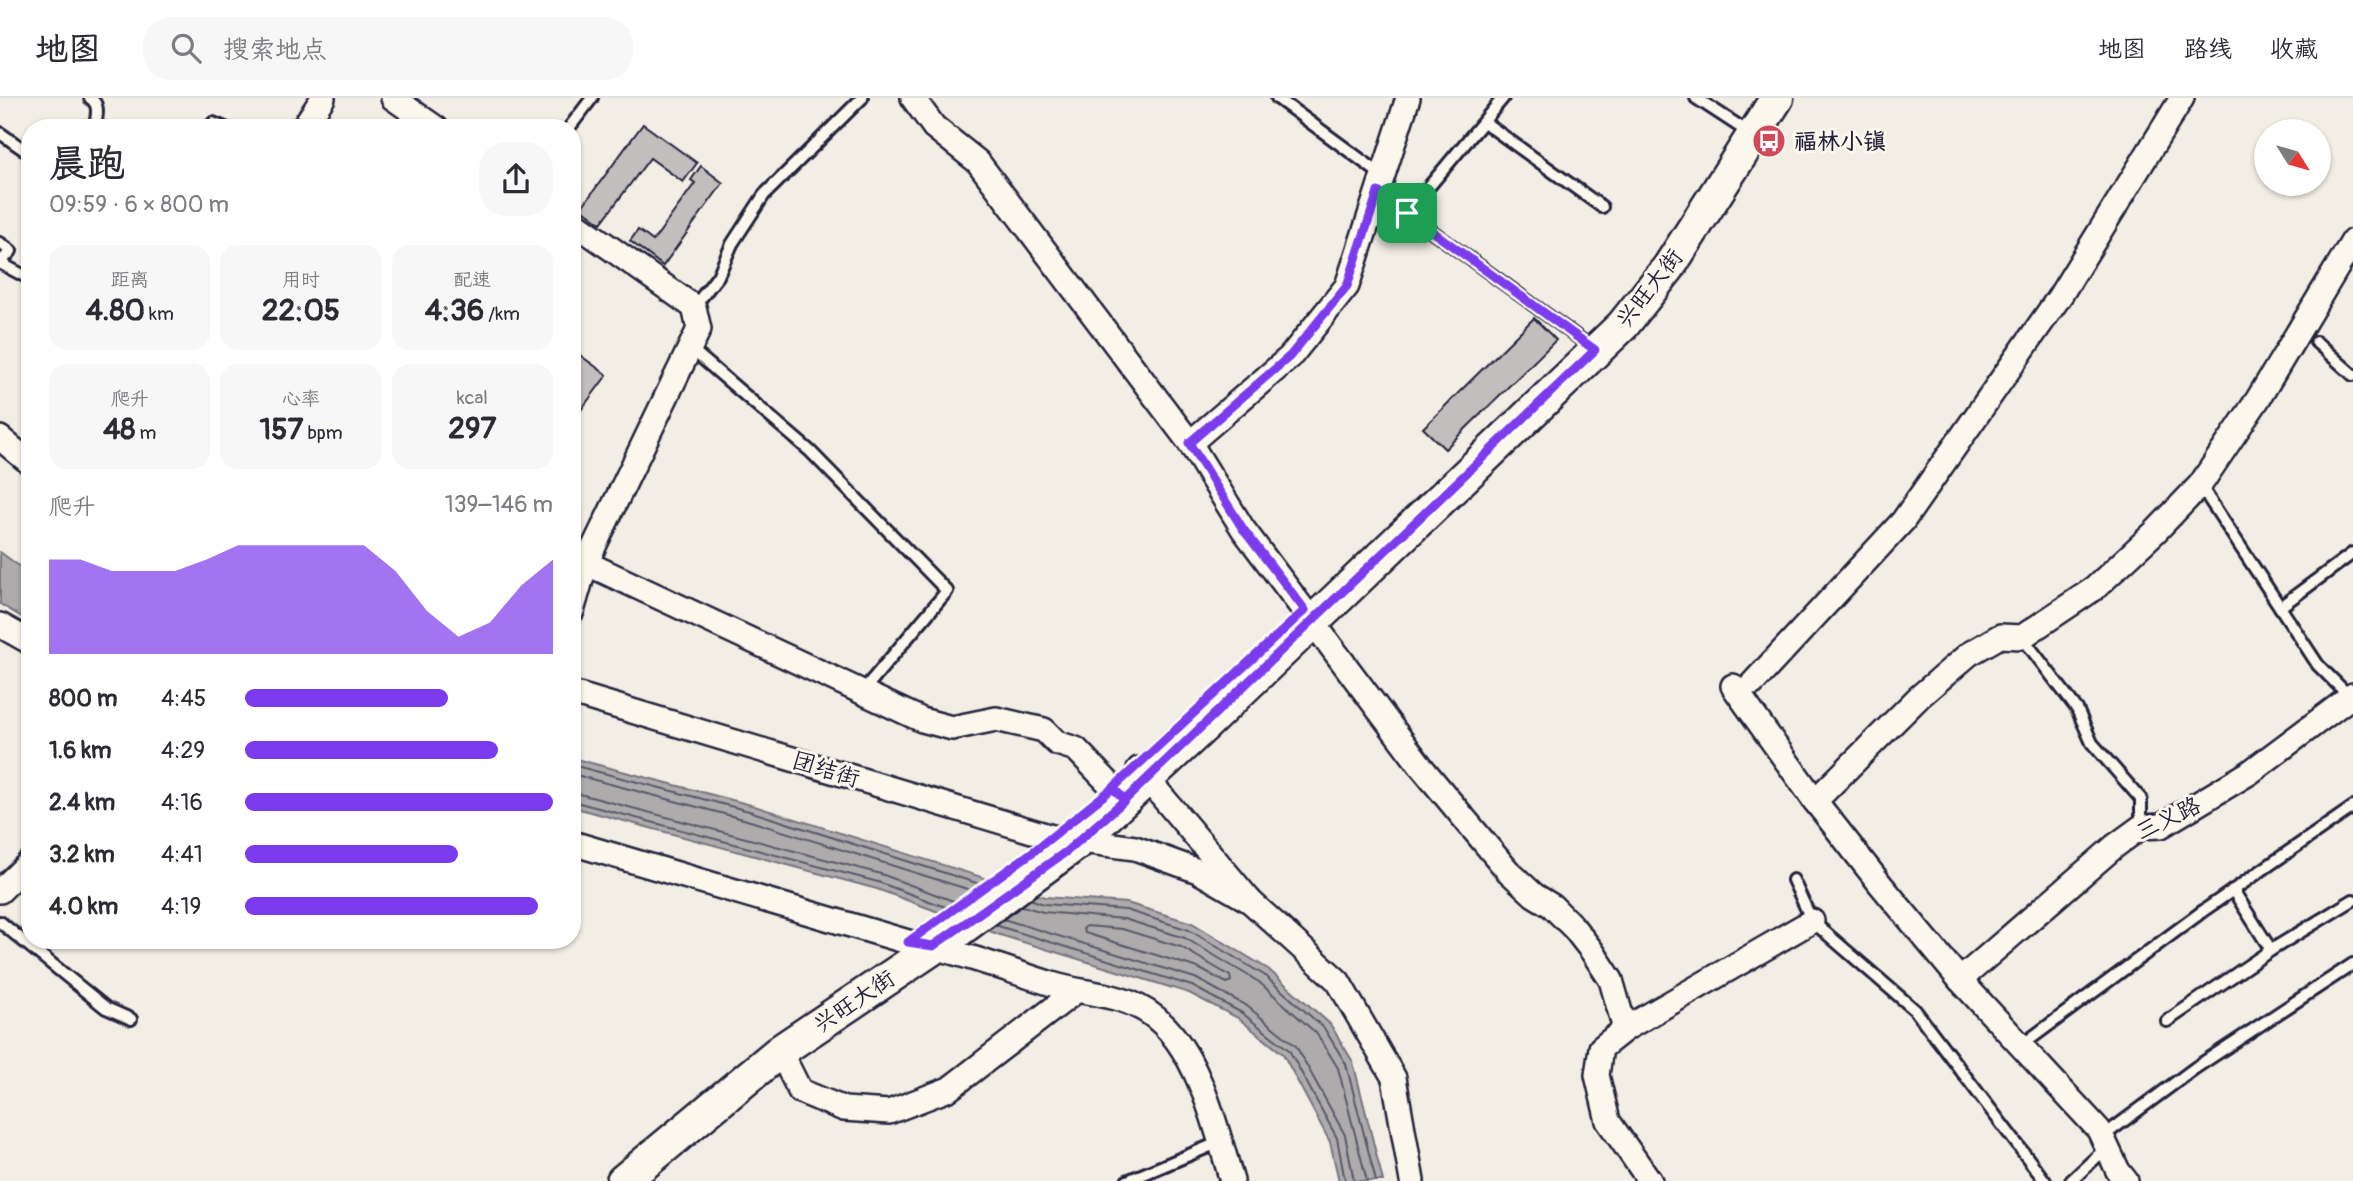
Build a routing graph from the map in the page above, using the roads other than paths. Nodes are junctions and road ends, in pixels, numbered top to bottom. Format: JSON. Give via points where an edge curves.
{"nodes":[{"id":1,"x":90,"y":98,"type":"edge"},
{"id":2,"x":323,"y":98,"type":"edge"},
{"id":3,"x":393,"y":98,"type":"edge"},
{"id":4,"x":592,"y":98,"type":"edge"},
{"id":5,"x":862,"y":98,"type":"edge"},
{"id":6,"x":913,"y":98,"type":"edge"},
{"id":7,"x":1277,"y":98,"type":"edge"},
{"id":8,"x":1408,"y":98,"type":"edge"},
{"id":9,"x":1503,"y":98,"type":"edge"},
{"id":10,"x":1696,"y":98,"type":"edge"},
{"id":11,"x":1753,"y":98,"type":"edge"},
{"id":12,"x":1777,"y":98,"type":"edge"},
{"id":13,"x":2182,"y":98,"type":"edge"},
{"id":14,"x":96,"y":119,"type":"edge"},
{"id":15,"x":309,"y":119,"type":"edge"},
{"id":16,"x":423,"y":119,"type":"edge"},
{"id":17,"x":576,"y":119,"type":"edge"},
{"id":18,"x":1484,"y":122,"type":"junction"},
{"id":19,"x":1745,"y":130,"type":"junction"},
{"id":20,"x":0,"y":133,"type":"edge"},
{"id":21,"x":21,"y":148,"type":"edge"},
{"id":22,"x":1380,"y":184,"type":"junction"},
{"id":23,"x":1602,"y":207,"type":"dead end"},
{"id":24,"x":1407,"y":213,"type":"junction"},
{"id":25,"x":581,"y":227,"type":"edge"},
{"id":26,"x":2353,"y":241,"type":"edge"},
{"id":27,"x":0,"y":243,"type":"edge"},
{"id":28,"x":21,"y":274,"type":"edge"},
{"id":29,"x":694,"y":307,"type":"junction"},
{"id":30,"x":2316,"y":342,"type":"dead end"},
{"id":31,"x":1590,"y":346,"type":"junction"},
{"id":32,"x":690,"y":348,"type":"junction"},
{"id":33,"x":2353,"y":375,"type":"edge"},
{"id":34,"x":0,"y":438,"type":"edge"},
{"id":35,"x":1189,"y":443,"type":"junction"},
{"id":36,"x":21,"y":456,"type":"edge"},
{"id":37,"x":2200,"y":485,"type":"junction"},
{"id":38,"x":2353,"y":552,"type":"edge"},
{"id":39,"x":586,"y":563,"type":"junction"},
{"id":40,"x":581,"y":580,"type":"edge"},
{"id":41,"x":2280,"y":607,"type":"junction"},
{"id":42,"x":1308,"y":616,"type":"junction"},
{"id":43,"x":0,"y":625,"type":"edge"},
{"id":44,"x":21,"y":637,"type":"edge"},
{"id":45,"x":2022,"y":637,"type":"junction"},
{"id":46,"x":862,"y":692,"type":"junction"},
{"id":47,"x":581,"y":696,"type":"edge"},
{"id":48,"x":2352,"y":696,"type":"edge"},
{"id":49,"x":1131,"y":784,"type":"junction"},
{"id":50,"x":1815,"y":801,"type":"junction"},
{"id":51,"x":2353,"y":807,"type":"edge"},
{"id":52,"x":2141,"y":827,"type":"junction"},
{"id":53,"x":581,"y":845,"type":"edge"},
{"id":54,"x":1058,"y":845,"type":"junction"},
{"id":55,"x":21,"y":871,"type":"edge"},
{"id":56,"x":1793,"y":880,"type":"dead end"},
{"id":57,"x":2233,"y":890,"type":"junction"},
{"id":58,"x":0,"y":891,"type":"edge"},
{"id":59,"x":2353,"y":900,"type":"edge"},
{"id":60,"x":1250,"y":901,"type":"junction"},
{"id":61,"x":1812,"y":921,"type":"junction"},
{"id":62,"x":0,"y":922,"type":"edge"},
{"id":63,"x":932,"y":937,"type":"junction"},
{"id":64,"x":21,"y":939,"type":"edge"},
{"id":65,"x":33,"y":949,"type":"edge"},
{"id":66,"x":2271,"y":950,"type":"junction"},
{"id":67,"x":2353,"y":964,"type":"edge"},
{"id":68,"x":1960,"y":980,"type":"junction"},
{"id":69,"x":1076,"y":991,"type":"junction"},
{"id":70,"x":131,"y":1019,"type":"dead end"},
{"id":71,"x":2167,"y":1021,"type":"dead end"},
{"id":72,"x":1625,"y":1029,"type":"junction"},
{"id":73,"x":2022,"y":1045,"type":"junction"},
{"id":74,"x":780,"y":1051,"type":"junction"},
{"id":75,"x":1220,"y":1142,"type":"junction"},
{"id":76,"x":2105,"y":1142,"type":"junction"},
{"id":77,"x":606,"y":1181,"type":"edge"},
{"id":78,"x":623,"y":1181,"type":"edge"},
{"id":79,"x":1127,"y":1181,"type":"edge"},
{"id":80,"x":1232,"y":1181,"type":"edge"},
{"id":81,"x":1412,"y":1181,"type":"edge"},
{"id":82,"x":1650,"y":1181,"type":"edge"},
{"id":83,"x":2045,"y":1181,"type":"edge"},
{"id":84,"x":2071,"y":1181,"type":"edge"},
{"id":85,"x":2126,"y":1181,"type":"edge"}],
"edges":[{"from":1,"to":14,"type":"lane","via":[[98,111]]},
{"from":2,"to":15,"type":"street"},
{"from":3,"to":16,"type":"street"},
{"from":4,"to":17,"type":"lane"},
{"from":5,"to":29,"type":"lane","via":[[764,195],[732,244],[718,276]]},
{"from":6,"to":35,"type":"street","via":[[934,127],[978,162]]},
{"from":7,"to":22,"type":"lane"},
{"from":8,"to":22,"type":"street"},
{"from":9,"to":18,"type":"lane"},
{"from":10,"to":19,"type":"lane"},
{"from":11,"to":19,"type":"street","name":"兴旺大街"},
{"from":12,"to":19,"type":"street","name":"兴旺大街"},
{"from":13,"to":50,"type":"street","via":[[2060,296],[1903,521],[1743,685]]},
{"from":18,"to":23,"type":"lane"},
{"from":18,"to":24,"type":"lane"},
{"from":19,"to":31,"type":"street","name":"兴旺大街","via":[[1661,277],[1623,325]]},
{"from":20,"to":21,"type":"lane"},
{"from":22,"to":24,"type":"lane"},
{"from":22,"to":35,"type":"street","via":[[1347,286],[1290,356]]},
{"from":24,"to":31,"type":"lane"},
{"from":25,"to":29,"type":"street"},
{"from":26,"to":37,"type":"street"},
{"from":27,"to":28,"type":"lane","via":[[11,251],[0,263]]},
{"from":29,"to":32,"type":"street","via":[[699,329]]},
{"from":30,"to":33,"type":"lane"},
{"from":31,"to":42,"type":"street","name":"兴旺大街"},
{"from":32,"to":39,"type":"street"},
{"from":32,"to":46,"type":"lane","via":[[810,451],[947,591]]},
{"from":34,"to":36,"type":"street"},
{"from":35,"to":42,"type":"street","via":[[1243,529]]},
{"from":37,"to":41,"type":"lane"},
{"from":37,"to":45,"type":"street","via":[[2095,588]]},
{"from":38,"to":41,"type":"lane"},
{"from":39,"to":40,"type":"street"},
{"from":39,"to":46,"type":"street"},
{"from":41,"to":48,"type":"lane","via":[[2318,665]]},
{"from":42,"to":49,"type":"street","name":"兴旺大街"},
{"from":42,"to":72,"type":"street","via":[[1423,769],[1508,871],[1574,928],[1611,980]]},
{"from":43,"to":44,"type":"street"},
{"from":45,"to":50,"type":"street","via":[[2000,636],[1969,654]]},
{"from":45,"to":52,"type":"lane","via":[[2077,709],[2092,743],[2141,799]]},
{"from":46,"to":49,"type":"street","via":[[922,720],[952,728],[996,719],[1044,730],[1056,743],[1076,749]]},
{"from":47,"to":54,"type":"street","name":"团结街"},
{"from":48,"to":52,"type":"street","name":"三义路","via":[[2249,773],[2161,826]]},
{"from":49,"to":54,"type":"street","name":"兴旺大街"},
{"from":49,"to":60,"type":"street"},
{"from":50,"to":68,"type":"street"},
{"from":51,"to":57,"type":"lane"},
{"from":52,"to":68,"type":"street","name":"三义路"},
{"from":53,"to":63,"type":"street"},
{"from":54,"to":60,"type":"street","name":"团结街","via":[[1135,848],[1198,871]]},
{"from":54,"to":63,"type":"street","name":"兴旺大街"},
{"from":55,"to":58,"type":"street"},
{"from":56,"to":61,"type":"lane"},
{"from":57,"to":66,"type":"lane"},
{"from":57,"to":73,"type":"lane"},
{"from":59,"to":66,"type":"lane"},
{"from":60,"to":81,"type":"street","via":[[1338,981],[1394,1078]]},
{"from":61,"to":72,"type":"street"},
{"from":61,"to":83,"type":"lane","via":[[1914,1010]]},
{"from":62,"to":64,"type":"lane"},
{"from":63,"to":69,"type":"street"},
{"from":63,"to":74,"type":"street","name":"兴旺大街"},
{"from":63,"to":77,"type":"street","name":"兴旺大街","via":[[758,1053]]},
{"from":65,"to":70,"type":"lane","via":[[106,1008]]},
{"from":66,"to":71,"type":"lane"},
{"from":67,"to":76,"type":"lane","via":[[2195,1068]]},
{"from":68,"to":73,"type":"street"},
{"from":69,"to":74,"type":"street","via":[[949,1090],[888,1112],[844,1109],[800,1091]]},
{"from":69,"to":75,"type":"street","via":[[1118,998],[1161,1020],[1184,1048]]},
{"from":72,"to":82,"type":"street","via":[[1601,1048],[1597,1075],[1608,1121]]},
{"from":73,"to":76,"type":"street"},
{"from":74,"to":78,"type":"street","name":"兴旺大街"},
{"from":75,"to":79,"type":"lane"},
{"from":75,"to":80,"type":"street"},
{"from":76,"to":84,"type":"lane"},
{"from":76,"to":85,"type":"street"}]}
